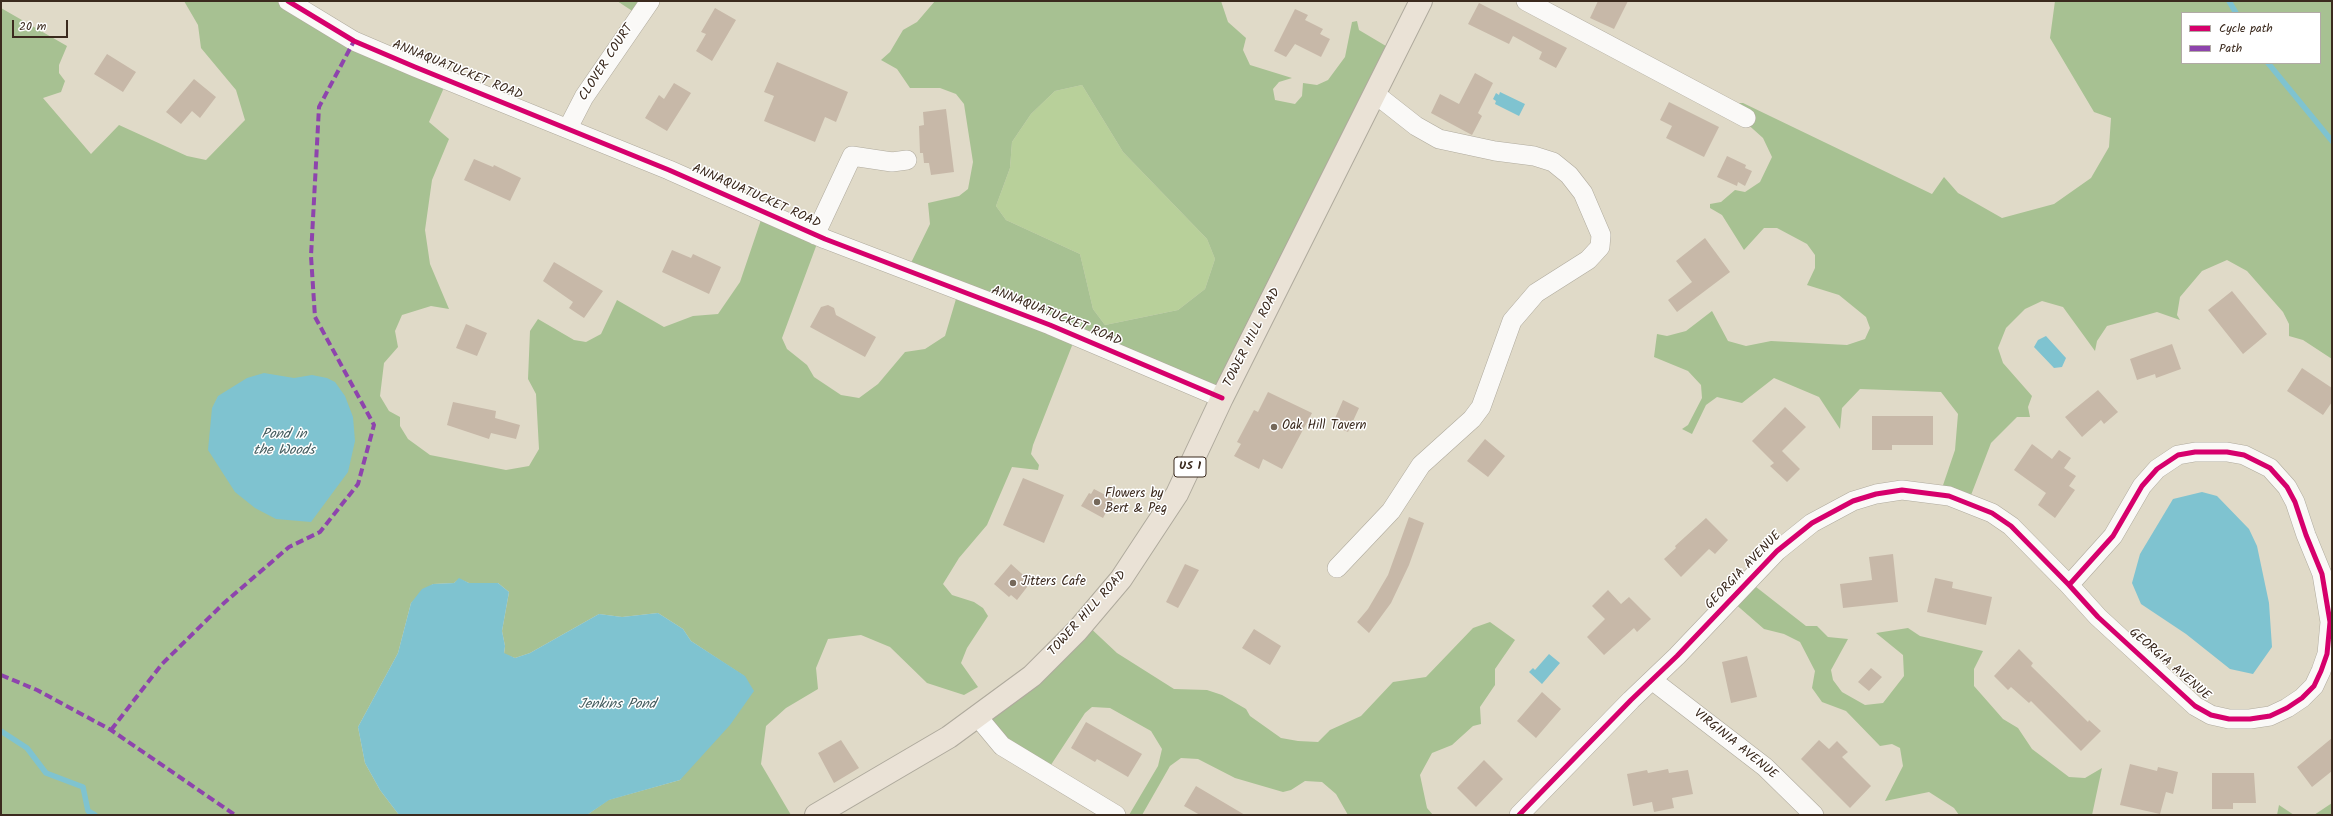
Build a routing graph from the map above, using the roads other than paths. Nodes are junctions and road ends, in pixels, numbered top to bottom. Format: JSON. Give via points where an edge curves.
{"nodes":[{"id":1,"x":288,"y":1,"type":"edge"},
{"id":2,"x":650,"y":1,"type":"edge"},
{"id":3,"x":1421,"y":1,"type":"edge"},
{"id":4,"x":1526,"y":1,"type":"edge"},
{"id":5,"x":1374,"y":93,"type":"junction"},
{"id":6,"x":1746,"y":118,"type":"dead end"},
{"id":7,"x":568,"y":128,"type":"junction"},
{"id":8,"x":907,"y":160,"type":"dead end"},
{"id":9,"x":815,"y":235,"type":"junction"},
{"id":10,"x":1222,"y":398,"type":"junction"},
{"id":11,"x":1337,"y":568,"type":"dead end"},
{"id":12,"x":2069,"y":585,"type":"junction"},
{"id":13,"x":1652,"y":680,"type":"junction"},
{"id":14,"x":977,"y":716,"type":"junction"},
{"id":15,"x":816,"y":815,"type":"edge"},
{"id":16,"x":1116,"y":815,"type":"edge"},
{"id":17,"x":1519,"y":815,"type":"edge"},
{"id":18,"x":1814,"y":815,"type":"edge"}],
"edges":[{"from":1,"to":7,"type":"street","name":"ANNAQUATUCKET ROAD","via":[[354,41]]},
{"from":2,"to":7,"type":"street","name":"CLOVER COURT","via":[[584,97]]},
{"from":3,"to":5,"type":"main road","name":"TOWER HILL ROAD","number":"US 1"},
{"from":4,"to":6,"type":"street"},
{"from":5,"to":10,"type":"main road","name":"TOWER HILL ROAD","number":"US 1"},
{"from":5,"to":11,"type":"street","via":[[1416,126],[1439,139],[1554,162],[1584,193],[1602,235],[1600,247],[1588,260],[1536,293],[1512,321],[1481,407],[1472,419],[1422,465],[1391,511]]},
{"from":7,"to":9,"type":"street","name":"ANNAQUATUCKET ROAD"},
{"from":8,"to":9,"type":"street","via":[[892,162],[852,156]]},
{"from":9,"to":10,"type":"street","name":"ANNAQUATUCKET ROAD","via":[[1050,325]]},
{"from":10,"to":14,"type":"main road","name":"TOWER HILL ROAD","number":"US 1","via":[[1177,494],[1121,580],[1077,631],[1032,676]]},
{"from":12,"to":12,"type":"street","name":"GEORGIA AVENUE","via":[[2144,662],[2195,706],[2229,719],[2270,716],[2287,708],[2314,686],[2327,654],[2330,622],[2327,594],[2295,502],[2287,487],[2270,468],[2244,455],[2195,452],[2178,455],[2166,462],[2142,486],[2130,509],[2101,551]]},
{"from":12,"to":13,"type":"street","name":"GEORGIA AVENUE","via":[[2011,526],[1992,513],[1949,496],[1926,492],[1902,490],[1876,494],[1853,500],[1832,510],[1793,536]]},
{"from":13,"to":17,"type":"street","name":"GEORGIA AVENUE"},
{"from":13,"to":18,"type":"street","name":"VIRGINIA AVENUE","via":[[1765,767]]},
{"from":14,"to":15,"type":"main road","name":"TOWER HILL ROAD","number":"US 1","via":[[949,737]]},
{"from":14,"to":16,"type":"street","via":[[1002,746]]}]}
